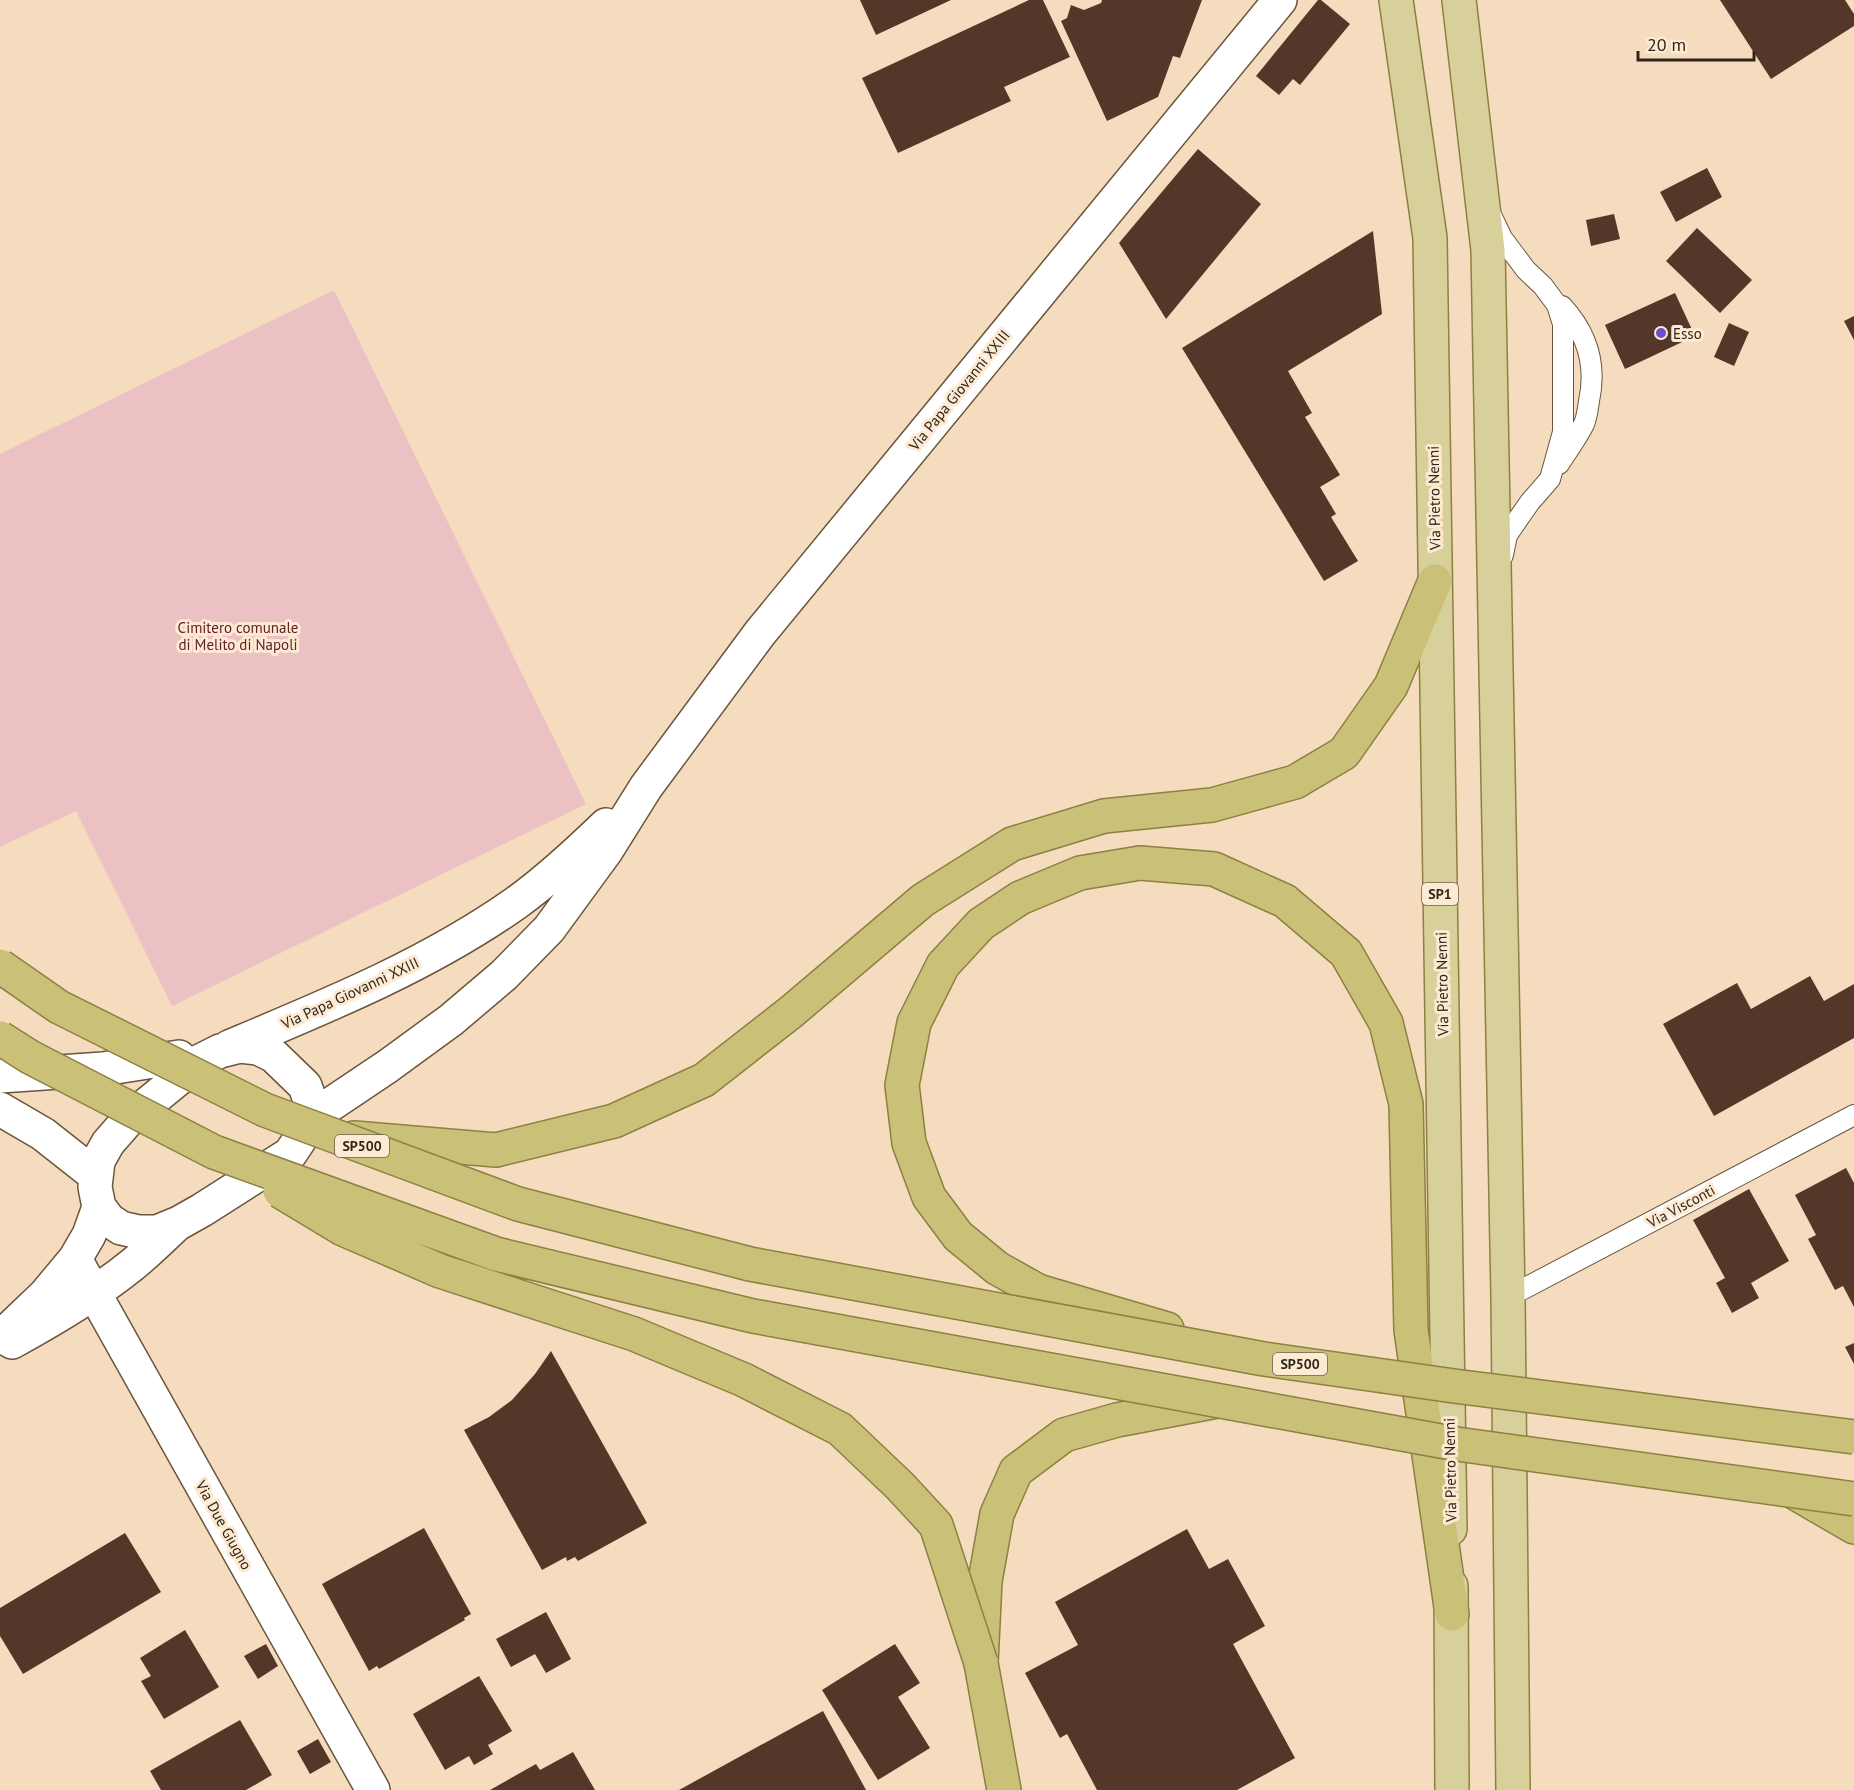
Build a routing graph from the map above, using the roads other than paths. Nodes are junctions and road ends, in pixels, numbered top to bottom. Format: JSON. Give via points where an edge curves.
{"nodes":[{"id":1,"x":1280,"y":0,"type":"edge"},
{"id":2,"x":1396,"y":0,"type":"edge"},
{"id":3,"x":1459,"y":0,"type":"edge"},
{"id":4,"x":1481,"y":195,"type":"junction"},
{"id":5,"x":1543,"y":286,"type":"junction"},
{"id":6,"x":1550,"y":479,"type":"junction"},
{"id":7,"x":1435,"y":581,"type":"junction"},
{"id":8,"x":1496,"y":698,"type":"junction"},
{"id":9,"x":646,"y":787,"type":"junction"},
{"id":10,"x":0,"y":966,"type":"edge"},
{"id":11,"x":0,"y":1038,"type":"edge"},
{"id":12,"x":220,"y":1051,"type":"junction"},
{"id":13,"x":0,"y":1076,"type":"edge"},
{"id":14,"x":0,"y":1109,"type":"edge"},
{"id":15,"x":1854,"y":1114,"type":"edge"},
{"id":16,"x":324,"y":1126,"type":"junction"},
{"id":17,"x":214,"y":1152,"type":"junction"},
{"id":18,"x":95,"y":1175,"type":"junction"},
{"id":19,"x":99,"y":1207,"type":"junction"},
{"id":20,"x":178,"y":1223,"type":"junction"},
{"id":21,"x":75,"y":1259,"type":"junction"},
{"id":22,"x":94,"y":1294,"type":"junction"},
{"id":23,"x":1508,"y":1297,"type":"junction"},
{"id":24,"x":0,"y":1338,"type":"edge"},
{"id":25,"x":0,"y":1348,"type":"edge"},
{"id":26,"x":1264,"y":1359,"type":"junction"},
{"id":27,"x":1218,"y":1401,"type":"junction"},
{"id":28,"x":1854,"y":1437,"type":"edge"},
{"id":29,"x":1792,"y":1491,"type":"junction"},
{"id":30,"x":1854,"y":1499,"type":"edge"},
{"id":31,"x":1854,"y":1527,"type":"edge"},
{"id":32,"x":1452,"y":1614,"type":"junction"},
{"id":33,"x":981,"y":1663,"type":"junction"},
{"id":34,"x":373,"y":1790,"type":"edge"},
{"id":35,"x":1004,"y":1790,"type":"edge"},
{"id":36,"x":1452,"y":1790,"type":"edge"},
{"id":37,"x":1513,"y":1790,"type":"edge"}],
"edges":[{"from":1,"to":9,"type":"street","name":"Via Papa Giovanni XXIII","via":[[760,633]]},
{"from":2,"to":7,"type":"main road","name":"Via Pietro Nenni","number":"SP1","via":[[1430,238]]},
{"from":3,"to":4,"type":"main road"},
{"from":4,"to":5,"type":"lane","via":[[1502,238]]},
{"from":4,"to":8,"type":"main road","via":[[1488,250]]},
{"from":5,"to":6,"type":"lane","via":[[1557,305],[1563,324],[1563,432]]},
{"from":5,"to":6,"type":"lane","via":[[1572,317],[1591,356],[1592,390],[1585,421]]},
{"from":6,"to":8,"type":"lane","via":[[1507,535],[1499,576]]},
{"from":7,"to":16,"type":"highway","bridge":true,"via":[[1391,686],[1344,753],[1295,782],[1223,802],[1104,816],[1012,844],[923,900],[704,1080],[615,1121],[496,1150]]},
{"from":7,"to":32,"type":"main road","name":"Via Pietro Nenni","number":"SP1"},
{"from":8,"to":23,"type":"main road"},
{"from":9,"to":12,"type":"street","name":"Via Papa Giovanni XXIII","via":[[555,874],[476,930],[324,1007]]},
{"from":9,"to":16,"type":"street","name":"Via Papa Giovanni XXIII","via":[[606,851],[549,929],[504,975],[388,1066]]},
{"from":10,"to":16,"type":"highway","number":"SP500","bridge":true,"via":[[59,1007],[265,1110]]},
{"from":11,"to":17,"type":"highway","bridge":true},
{"from":12,"to":13,"type":"street","name":"Via Papa Giovanni XXIII","via":[[103,1069]]},
{"from":12,"to":16,"type":"street","via":[[240,1046],[258,1048],[274,1056],[305,1086]]},
{"from":12,"to":18,"type":"street","via":[[200,1061],[129,1119],[108,1143]]},
{"from":14,"to":18,"type":"street","via":[[43,1134]]},
{"from":15,"to":23,"type":"lane","name":"Via Visconti"},
{"from":16,"to":20,"type":"street","via":[[310,1124],[290,1154]]},
{"from":16,"to":26,"type":"highway","number":"SP500","bridge":true,"via":[[518,1204],[750,1264]]},
{"from":17,"to":27,"type":"highway","bridge":true,"via":[[496,1254],[753,1316]]},
{"from":17,"to":33,"type":"highway","bridge":true,"via":[[343,1229],[440,1271],[634,1334],[744,1380],[840,1429],[936,1525]]},
{"from":18,"to":19,"type":"street"},
{"from":19,"to":20,"type":"street","via":[[121,1228],[139,1232],[157,1232]]},
{"from":19,"to":21,"type":"street"},
{"from":20,"to":22,"type":"street"},
{"from":21,"to":22,"type":"street","name":"Via Due Giugno"},
{"from":21,"to":24,"type":"street","via":[[45,1295]]},
{"from":22,"to":25,"type":"street"},
{"from":22,"to":34,"type":"street","name":"Via Due Giugno"},
{"from":23,"to":37,"type":"main road"},
{"from":26,"to":28,"type":"highway","number":"SP500","bridge":true},
{"from":26,"to":32,"type":"highway","bridge":true,"via":[[1038,1291],[996,1268],[958,1236],[929,1197],[909,1143],[902,1085],[914,1023],[943,965],[981,924],[1020,898],[1080,873],[1140,863],[1215,869],[1285,901],[1346,953],[1386,1023],[1406,1104],[1411,1330]]},
{"from":27,"to":29,"type":"highway","bridge":true,"via":[[1457,1444]]},
{"from":27,"to":33,"type":"highway","bridge":true,"via":[[1117,1420],[1064,1435],[1016,1472],[997,1514],[985,1581]]},
{"from":29,"to":30,"type":"highway","bridge":true},
{"from":29,"to":31,"type":"highway"},
{"from":32,"to":36,"type":"main road","name":"Via Pietro Nenni","number":"SP1"},
{"from":33,"to":35,"type":"highway"}]}
